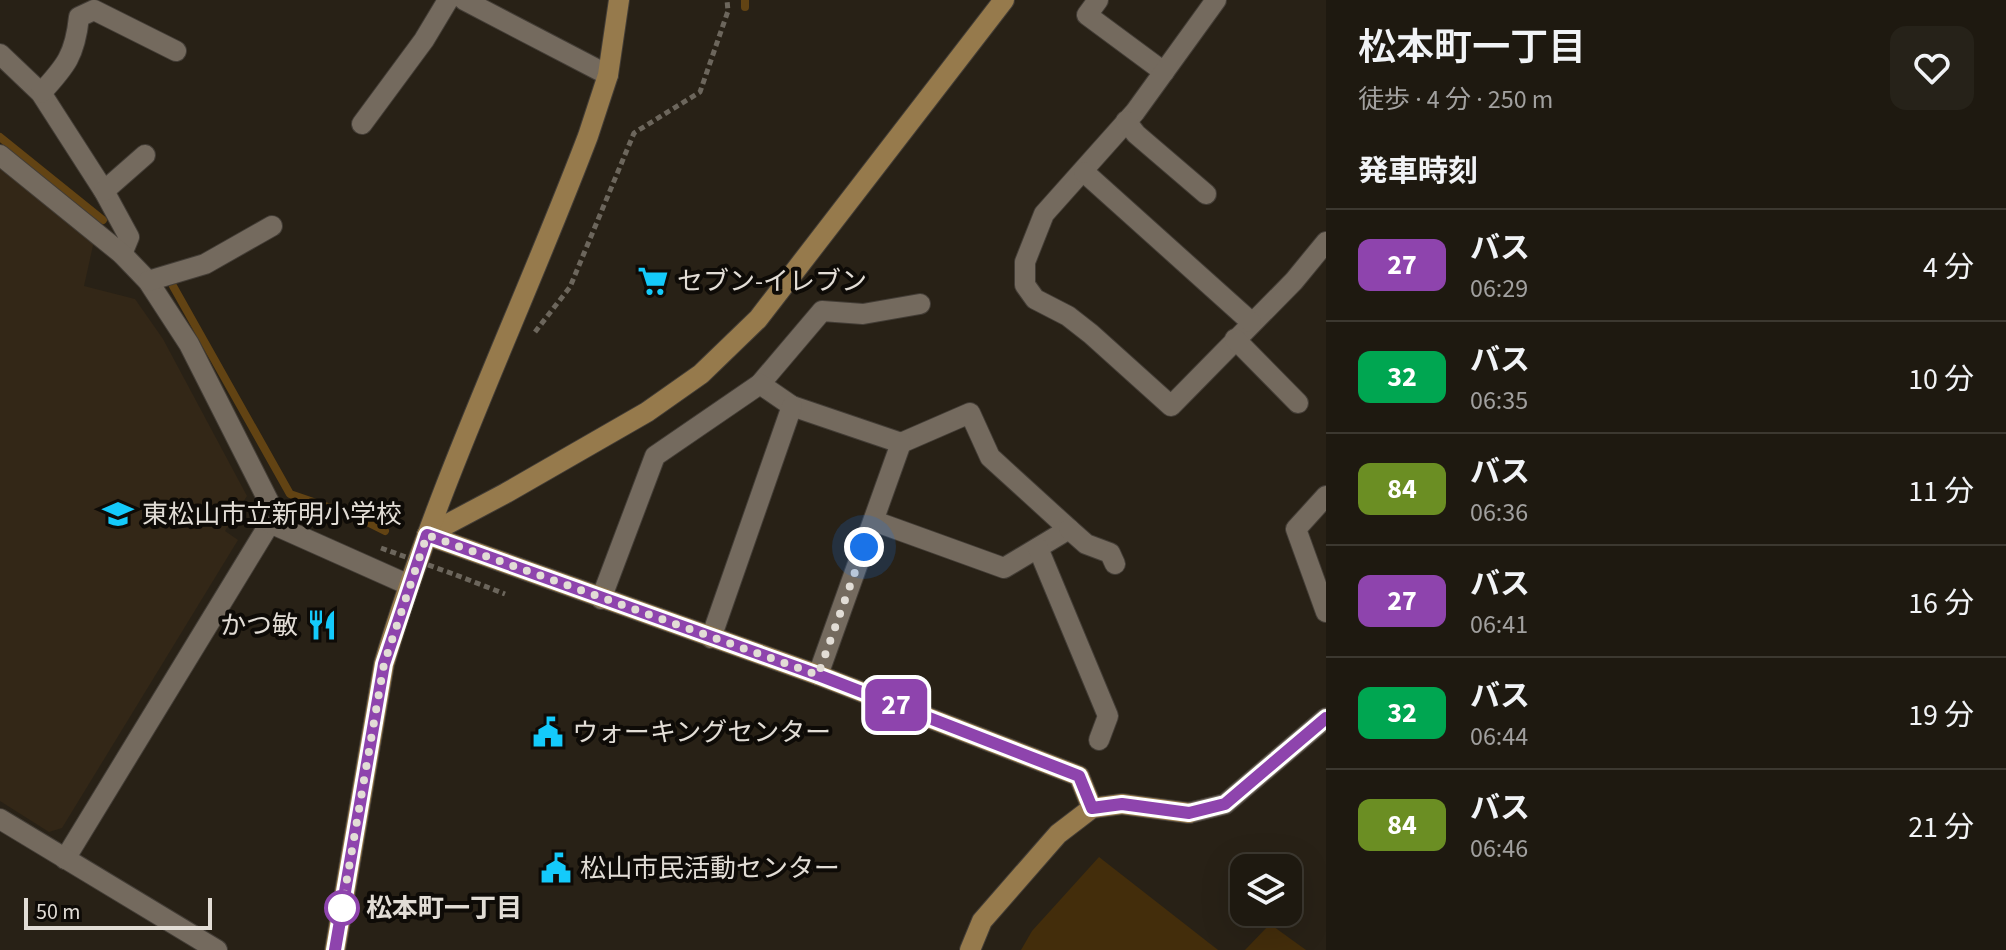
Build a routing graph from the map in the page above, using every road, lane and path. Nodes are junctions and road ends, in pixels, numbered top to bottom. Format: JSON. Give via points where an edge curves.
{"nodes":[{"id":1,"x":448,"y":0,"type":"edge"},
{"id":2,"x":464,"y":0,"type":"edge"},
{"id":3,"x":619,"y":0,"type":"edge"},
{"id":4,"x":727,"y":0,"type":"edge"},
{"id":5,"x":1004,"y":0,"type":"edge"},
{"id":6,"x":1098,"y":0,"type":"edge"},
{"id":7,"x":1216,"y":0,"type":"edge"},
{"id":8,"x":176,"y":51,"type":"dead end"},
{"id":9,"x":0,"y":54,"type":"edge"},
{"id":10,"x":1164,"y":72,"type":"junction"},
{"id":11,"x":608,"y":75,"type":"junction"},
{"id":12,"x":41,"y":93,"type":"junction"},
{"id":13,"x":1126,"y":121,"type":"junction"},
{"id":14,"x":362,"y":124,"type":"dead end"},
{"id":15,"x":0,"y":155,"type":"edge"},
{"id":16,"x":145,"y":155,"type":"dead end"},
{"id":17,"x":1084,"y":172,"type":"junction"},
{"id":18,"x":104,"y":191,"type":"junction"},
{"id":19,"x":1206,"y":194,"type":"dead end"},
{"id":20,"x":272,"y":226,"type":"dead end"},
{"id":21,"x":1326,"y":242,"type":"edge"},
{"id":22,"x":122,"y":254,"type":"junction"},
{"id":23,"x":148,"y":281,"type":"junction"},
{"id":24,"x":920,"y":304,"type":"dead end"},
{"id":25,"x":1251,"y":322,"type":"junction"},
{"id":26,"x":535,"y":332,"type":"dead end"},
{"id":27,"x":1235,"y":339,"type":"junction"},
{"id":28,"x":760,"y":384,"type":"junction"},
{"id":29,"x":1298,"y":403,"type":"dead end"},
{"id":30,"x":792,"y":406,"type":"junction"},
{"id":31,"x":901,"y":443,"type":"junction"},
{"id":32,"x":1326,"y":496,"type":"edge"},
{"id":33,"x":874,"y":521,"type":"junction"},
{"id":34,"x":270,"y":523,"type":"junction"},
{"id":35,"x":1069,"y":529,"type":"junction"},
{"id":36,"x":427,"y":535,"type":"junction"},
{"id":37,"x":381,"y":548,"type":"dead end"},
{"id":38,"x":1038,"y":548,"type":"junction"},
{"id":39,"x":1115,"y":564,"type":"dead end"},
{"id":40,"x":409,"y":585,"type":"junction"},
{"id":41,"x":505,"y":594,"type":"dead end"},
{"id":42,"x":601,"y":599,"type":"junction"},
{"id":43,"x":1326,"y":612,"type":"edge"},
{"id":44,"x":711,"y":638,"type":"junction"},
{"id":45,"x":818,"y":675,"type":"junction"},
{"id":46,"x":1326,"y":718,"type":"edge"},
{"id":47,"x":1099,"y":740,"type":"dead end"},
{"id":48,"x":1092,"y":808,"type":"junction"},
{"id":49,"x":0,"y":819,"type":"edge"},
{"id":50,"x":65,"y":859,"type":"junction"},
{"id":51,"x":184,"y":942,"type":"edge"},
{"id":52,"x":217,"y":950,"type":"edge"},
{"id":53,"x":335,"y":950,"type":"edge"},
{"id":54,"x":970,"y":950,"type":"edge"}],
"edges":[{"from":1,"to":14,"type":"street"},
{"from":2,"to":11,"type":"street"},
{"from":3,"to":11,"type":"street"},
{"from":4,"to":26,"type":"path","via":[[728,11],[700,92],[634,133],[570,287]]},
{"from":5,"to":36,"type":"street","via":[[758,319],[701,374],[647,412]]},
{"from":6,"to":10,"type":"street","via":[[1087,15]]},
{"from":7,"to":10,"type":"street"},
{"from":8,"to":12,"type":"street","via":[[94,10],[79,17],[76,44]]},
{"from":9,"to":12,"type":"street"},
{"from":10,"to":13,"type":"street"},
{"from":11,"to":36,"type":"street","via":[[572,178]]},
{"from":12,"to":18,"type":"street"},
{"from":13,"to":17,"type":"street"},
{"from":13,"to":19,"type":"street"},
{"from":15,"to":22,"type":"street"},
{"from":16,"to":18,"type":"street"},
{"from":17,"to":25,"type":"street"},
{"from":17,"to":27,"type":"street","via":[[1044,214],[1025,262],[1025,285],[1035,299],[1091,334],[1171,406]]},
{"from":18,"to":22,"type":"street","via":[[129,237]]},
{"from":20,"to":23,"type":"street","via":[[205,264]]},
{"from":21,"to":25,"type":"street"},
{"from":22,"to":23,"type":"street"},
{"from":23,"to":34,"type":"street","via":[[189,344],[260,481],[270,504]]},
{"from":24,"to":28,"type":"street","via":[[863,314],[822,311]]},
{"from":25,"to":27,"type":"street"},
{"from":27,"to":29,"type":"street"},
{"from":28,"to":30,"type":"street"},
{"from":28,"to":42,"type":"street","via":[[655,456]]},
{"from":30,"to":31,"type":"street"},
{"from":30,"to":44,"type":"street"},
{"from":31,"to":33,"type":"street"},
{"from":31,"to":35,"type":"street","via":[[970,413],[990,457]]},
{"from":32,"to":43,"type":"street","via":[[1296,529]]},
{"from":33,"to":38,"type":"street","via":[[1004,568]]},
{"from":33,"to":45,"type":"street"},
{"from":34,"to":40,"type":"street"},
{"from":34,"to":50,"type":"street"},
{"from":35,"to":38,"type":"street"},
{"from":35,"to":39,"type":"street","via":[[1086,544],[1110,553]]},
{"from":36,"to":40,"type":"street"},
{"from":36,"to":42,"type":"street"},
{"from":37,"to":41,"type":"path","bridge":true},
{"from":38,"to":47,"type":"street","via":[[1108,716]]},
{"from":40,"to":53,"type":"street","via":[[384,664]]},
{"from":42,"to":44,"type":"street"},
{"from":44,"to":45,"type":"street"},
{"from":45,"to":48,"type":"street","via":[[1079,776]]},
{"from":46,"to":48,"type":"street","via":[[1225,804],[1189,813],[1122,804]]},
{"from":48,"to":54,"type":"street","via":[[1058,834],[982,921]]},
{"from":49,"to":50,"type":"street"},
{"from":50,"to":51,"type":"street"},
{"from":51,"to":52,"type":"street"}]}
